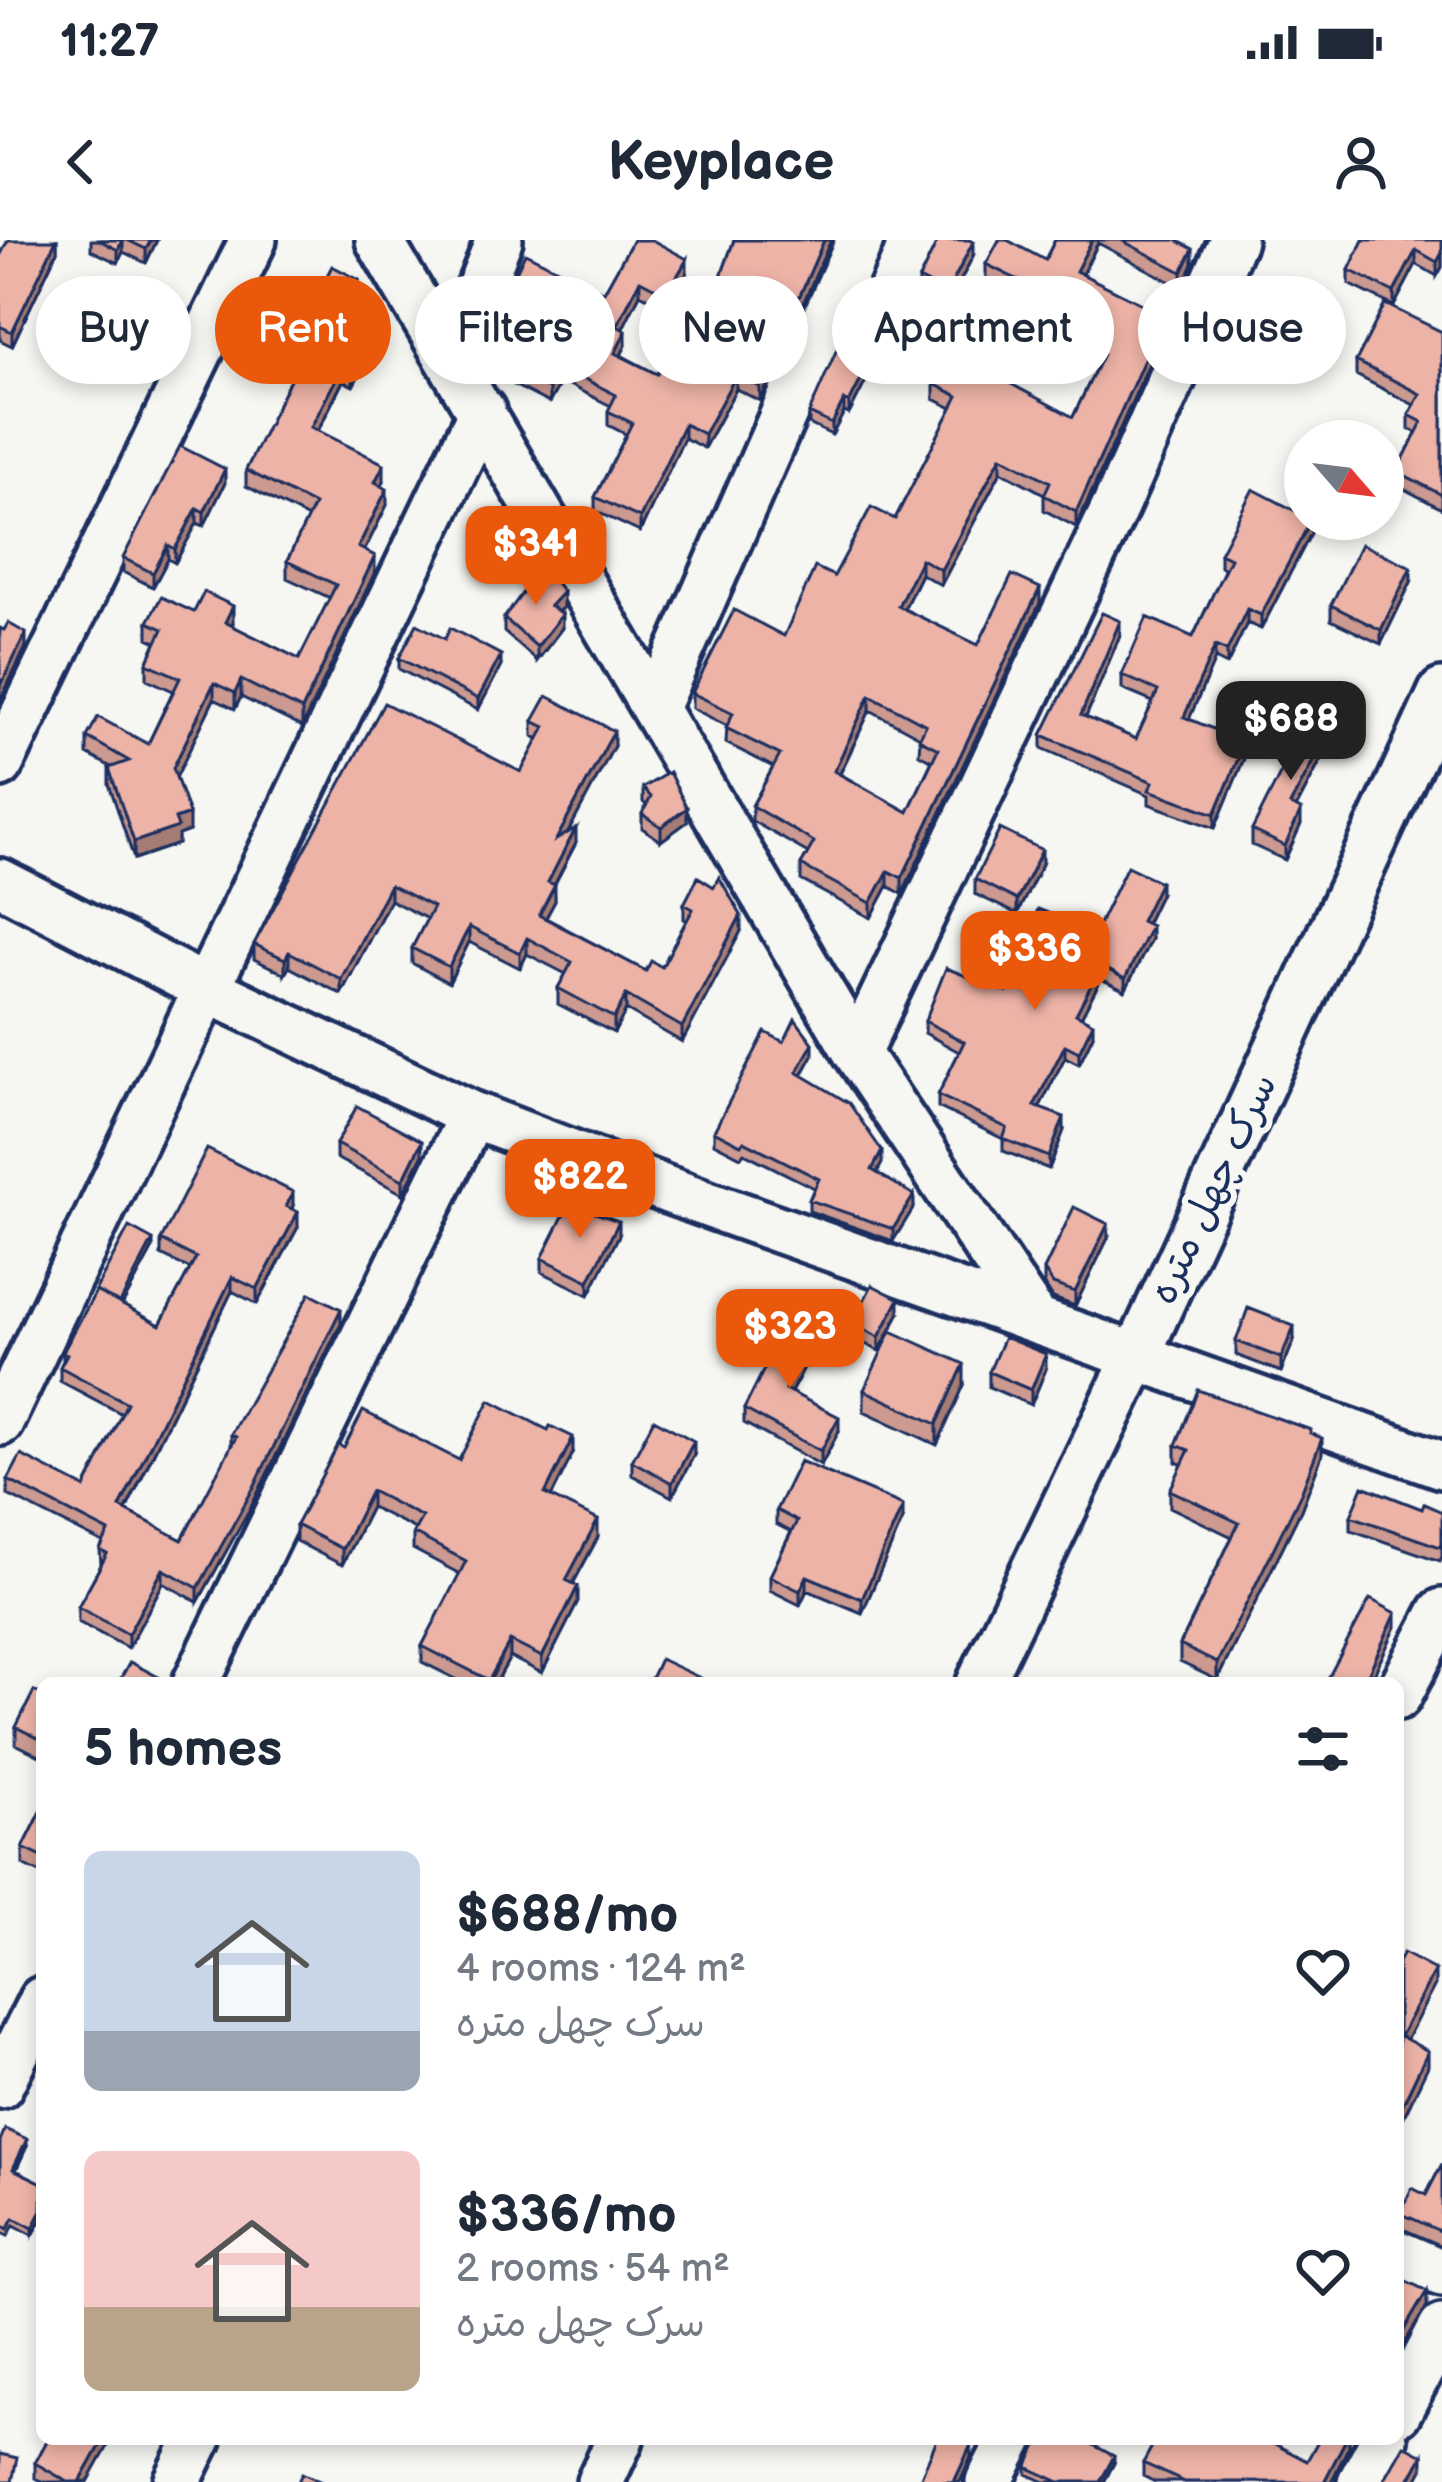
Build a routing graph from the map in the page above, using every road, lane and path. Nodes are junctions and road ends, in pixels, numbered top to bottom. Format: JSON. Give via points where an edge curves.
{"nodes":[{"id":1,"x":253,"y":240,"type":"edge"},
{"id":2,"x":379,"y":240,"type":"edge"},
{"id":3,"x":499,"y":240,"type":"edge"},
{"id":4,"x":860,"y":240,"type":"edge"},
{"id":5,"x":1233,"y":240,"type":"edge"},
{"id":6,"x":484,"y":276,"type":"edge"},
{"id":7,"x":415,"y":300,"type":"edge"},
{"id":8,"x":466,"y":384,"type":"edge"},
{"id":9,"x":482,"y":411,"type":"junction"},
{"id":10,"x":1442,"y":692,"type":"edge"},
{"id":11,"x":655,"y":708,"type":"junction"},
{"id":12,"x":0,"y":764,"type":"edge"},
{"id":13,"x":0,"y":882,"type":"edge"},
{"id":14,"x":205,"y":988,"type":"junction"},
{"id":15,"x":857,"y":1053,"type":"junction"},
{"id":16,"x":472,"y":1114,"type":"junction"},
{"id":17,"x":1034,"y":1318,"type":"junction"},
{"id":18,"x":1137,"y":1355,"type":"junction"},
{"id":19,"x":0,"y":1422,"type":"edge"},
{"id":20,"x":1442,"y":1465,"type":"edge"},
{"id":21,"x":1442,"y":1612,"type":"edge"},
{"id":22,"x":199,"y":1677,"type":"edge"},
{"id":23,"x":983,"y":1677,"type":"edge"},
{"id":24,"x":1404,"y":1685,"type":"edge"},
{"id":25,"x":36,"y":2014,"type":"edge"},
{"id":26,"x":15,"y":2061,"type":"edge"},
{"id":27,"x":1404,"y":2256,"type":"edge"},
{"id":28,"x":1442,"y":2272,"type":"edge"},
{"id":29,"x":1442,"y":2328,"type":"edge"},
{"id":30,"x":1404,"y":2401,"type":"edge"},
{"id":31,"x":195,"y":2445,"type":"edge"},
{"id":32,"x":617,"y":2445,"type":"edge"},
{"id":33,"x":1008,"y":2445,"type":"edge"},
{"id":34,"x":1381,"y":2445,"type":"edge"},
{"id":35,"x":177,"y":2482,"type":"edge"},
{"id":36,"x":600,"y":2482,"type":"edge"},
{"id":37,"x":989,"y":2482,"type":"edge"},
{"id":38,"x":1361,"y":2482,"type":"edge"}],
"edges":[{"from":1,"to":12,"type":"street"},
{"from":2,"to":7,"type":"street"},
{"from":3,"to":6,"type":"street"},
{"from":4,"to":11,"type":"street"},
{"from":5,"to":15,"type":"street"},
{"from":8,"to":9,"type":"street"},
{"from":9,"to":11,"type":"street"},
{"from":9,"to":14,"type":"street"},
{"from":10,"to":18,"type":"street","name":"سرک چهل متره"},
{"from":11,"to":15,"type":"street"},
{"from":13,"to":14,"type":"street"},
{"from":14,"to":16,"type":"street"},
{"from":14,"to":19,"type":"street"},
{"from":15,"to":17,"type":"street"},
{"from":16,"to":17,"type":"street"},
{"from":16,"to":22,"type":"street"},
{"from":17,"to":18,"type":"street"},
{"from":18,"to":20,"type":"street"},
{"from":18,"to":23,"type":"street","name":"سرک چهل متره"},
{"from":21,"to":24,"type":"street"},
{"from":25,"to":26,"type":"street"},
{"from":27,"to":28,"type":"street"},
{"from":29,"to":30,"type":"street"},
{"from":31,"to":35,"type":"street"},
{"from":32,"to":36,"type":"street"},
{"from":33,"to":37,"type":"street"},
{"from":34,"to":38,"type":"street"}]}
